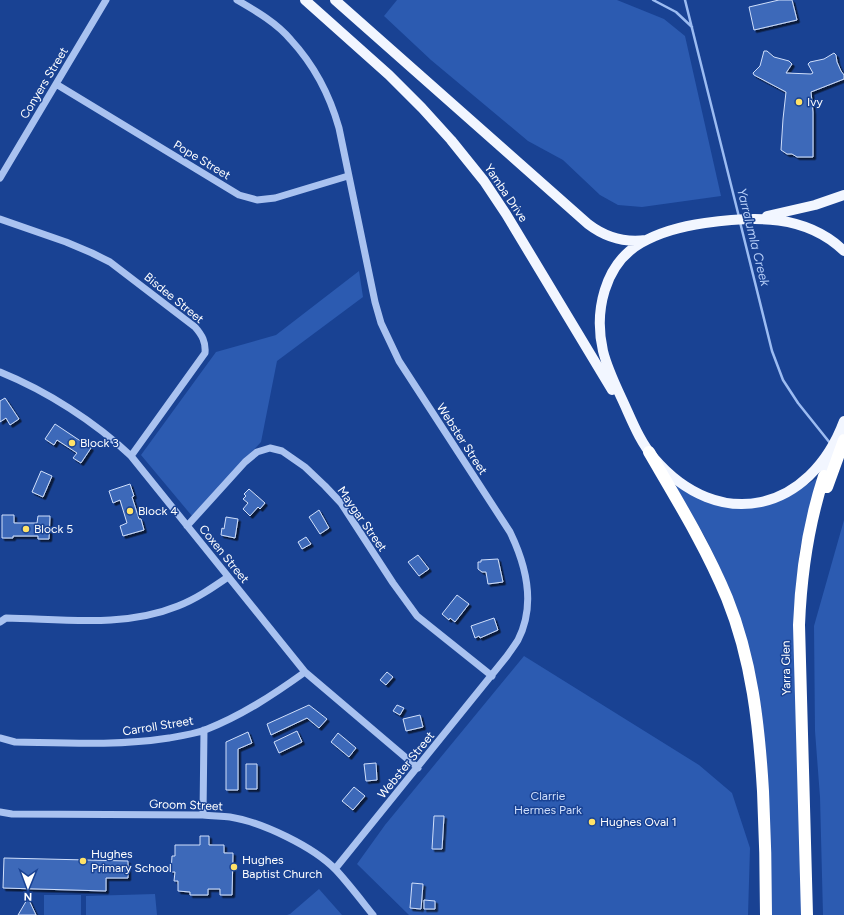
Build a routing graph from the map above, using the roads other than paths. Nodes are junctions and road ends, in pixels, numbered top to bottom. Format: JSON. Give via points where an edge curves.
{"nodes":[{"id":1,"x":106,"y":0,"type":"edge"},
{"id":2,"x":237,"y":0,"type":"edge"},
{"id":3,"x":305,"y":0,"type":"edge"},
{"id":4,"x":334,"y":0,"type":"edge"},
{"id":5,"x":56,"y":84,"type":"junction"},
{"id":6,"x":348,"y":176,"type":"junction"},
{"id":7,"x":0,"y":178,"type":"edge"},
{"id":8,"x":844,"y":195,"type":"edge"},
{"id":9,"x":769,"y":218,"type":"junction"},
{"id":10,"x":0,"y":219,"type":"edge"},
{"id":11,"x":654,"y":237,"type":"junction"},
{"id":12,"x":844,"y":250,"type":"edge"},
{"id":13,"x":0,"y":372,"type":"edge"},
{"id":14,"x":843,"y":424,"type":"edge"},
{"id":15,"x":640,"y":438,"type":"junction"},
{"id":16,"x":844,"y":440,"type":"edge"},
{"id":17,"x":649,"y":452,"type":"junction"},
{"id":18,"x":132,"y":456,"type":"junction"},
{"id":19,"x":823,"y":475,"type":"junction"},
{"id":20,"x":188,"y":526,"type":"junction"},
{"id":21,"x":228,"y":577,"type":"junction"},
{"id":22,"x":0,"y":622,"type":"edge"},
{"id":23,"x":305,"y":672,"type":"junction"},
{"id":24,"x":492,"y":676,"type":"junction"},
{"id":25,"x":204,"y":730,"type":"junction"},
{"id":26,"x":0,"y":738,"type":"edge"},
{"id":27,"x":418,"y":768,"type":"junction"},
{"id":28,"x":0,"y":812,"type":"edge"},
{"id":29,"x":12,"y":814,"type":"junction"},
{"id":30,"x":203,"y":815,"type":"junction"},
{"id":31,"x":0,"y":816,"type":"edge"},
{"id":32,"x":335,"y":870,"type":"junction"},
{"id":33,"x":373,"y":915,"type":"edge"},
{"id":34,"x":766,"y":915,"type":"edge"},
{"id":35,"x":807,"y":915,"type":"edge"}],
"edges":[{"from":1,"to":5,"type":"street","name":"Conyers Street"},
{"from":2,"to":6,"type":"street","name":"Webster Street","via":[[272,22],[291,39],[310,64],[333,107]]},
{"from":3,"to":15,"type":"main road","name":"Yamba Drive","via":[[422,108],[484,181]]},
{"from":4,"to":11,"type":"main road","name":"Yamba Drive","via":[[588,224],[617,239],[639,240]]},
{"from":5,"to":6,"type":"street","name":"Pope Street","via":[[239,195],[258,200],[275,198]]},
{"from":5,"to":7,"type":"street","name":"Conyers Street"},
{"from":6,"to":24,"type":"street","name":"Webster Street","via":[[375,302],[389,342],[519,550],[527,588],[527,606],[518,639]]},
{"from":8,"to":9,"type":"main road"},
{"from":9,"to":11,"type":"main road","via":[[683,227]]},
{"from":9,"to":12,"type":"main road","via":[[812,229]]},
{"from":10,"to":18,"type":"street","name":"Bisdee Street","via":[[92,252],[110,262],[202,335],[206,353]]},
{"from":11,"to":15,"type":"main road","via":[[637,246],[616,268],[603,295],[600,315],[600,332],[606,363]]},
{"from":13,"to":18,"type":"street","name":"Coxen Street","via":[[52,397]]},
{"from":14,"to":19,"type":"main road","name":"Yarra Glen"},
{"from":15,"to":17,"type":"main road"},
{"from":16,"to":19,"type":"highway"},
{"from":17,"to":19,"type":"main road","via":[[672,476],[687,487],[712,499],[737,504],[763,502],[781,496],[803,482]]},
{"from":17,"to":34,"type":"highway","via":[[715,571],[735,620],[746,656],[759,736]]},
{"from":18,"to":20,"type":"street","name":"Coxen Street"},
{"from":19,"to":35,"type":"highway","name":"Yarra Glen","via":[[804,558],[800,597]]},
{"from":20,"to":21,"type":"street","name":"Coxen Street"},
{"from":20,"to":24,"type":"street","name":"Maygar Street","via":[[249,458],[270,448],[282,451],[305,467],[340,503],[417,616]]},
{"from":21,"to":22,"type":"street","via":[[202,594],[158,613],[107,620],[6,618]]},
{"from":21,"to":23,"type":"street","name":"Coxen Street"},
{"from":23,"to":25,"type":"street","name":"Carroll Street","via":[[253,707]]},
{"from":23,"to":27,"type":"street","name":"Coxen Street"},
{"from":24,"to":27,"type":"street","name":"Webster Street"},
{"from":25,"to":26,"type":"street","name":"Carroll Street","via":[[143,742],[114,744],[15,742]]},
{"from":25,"to":30,"type":"street"},
{"from":27,"to":32,"type":"street","name":"Webster Street"},
{"from":28,"to":29,"type":"street","name":"Groom Street"},
{"from":29,"to":30,"type":"street","name":"Groom Street"},
{"from":29,"to":31,"type":"street","name":"Groom Street"},
{"from":30,"to":32,"type":"street","name":"Groom Street","via":[[231,818],[292,839],[318,855]]},
{"from":32,"to":33,"type":"street","name":"Groom Street"}]}
